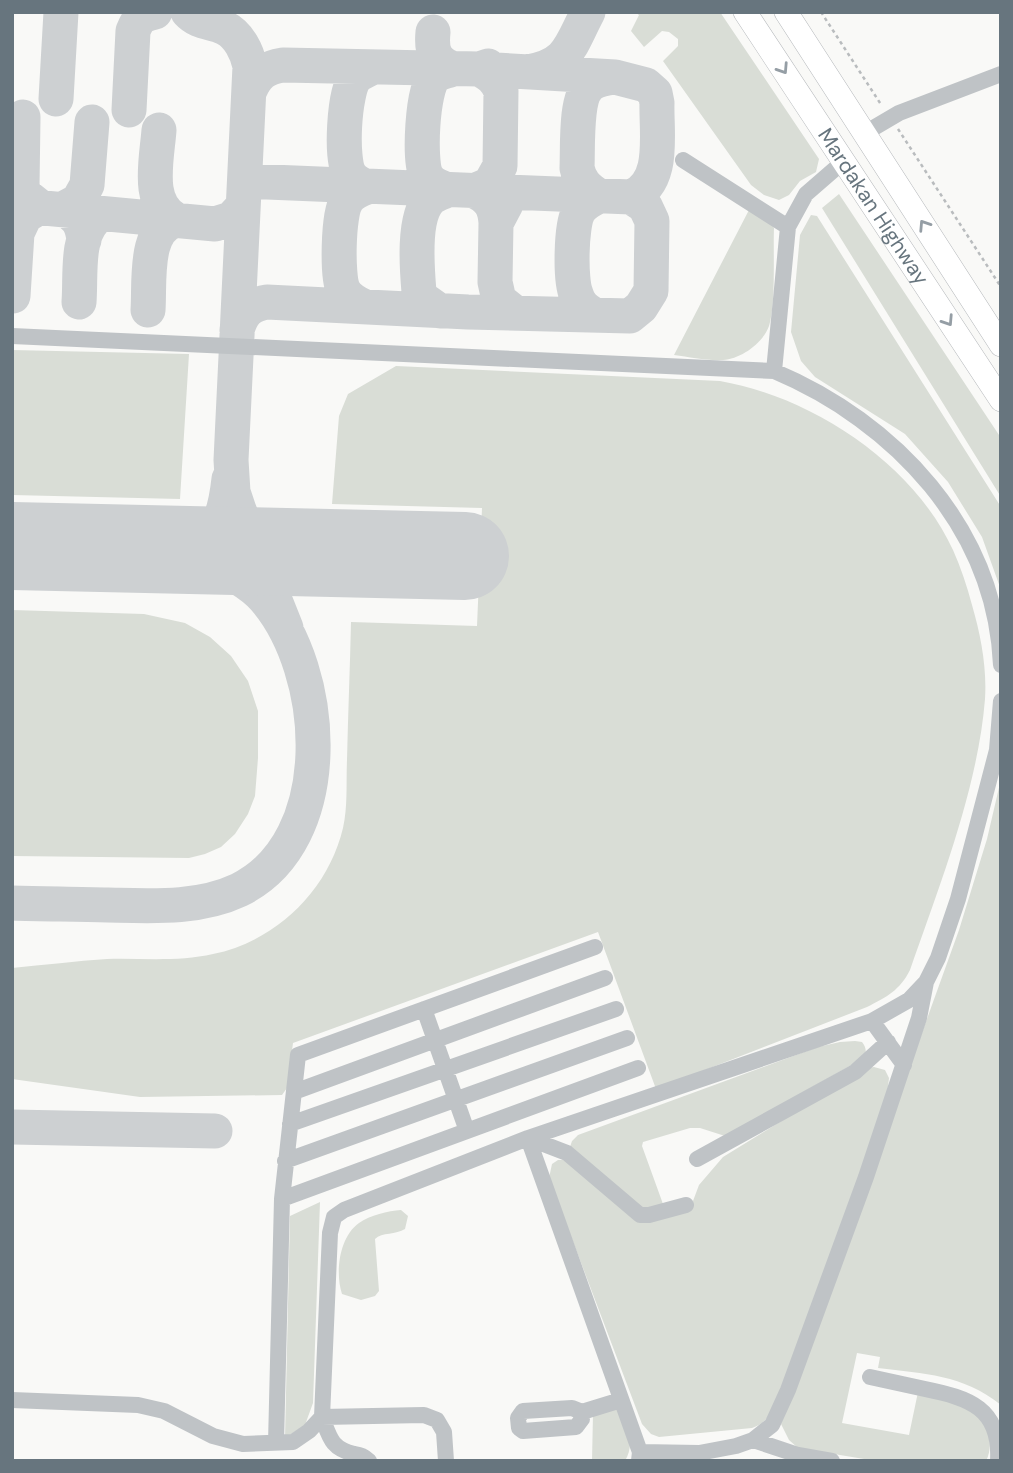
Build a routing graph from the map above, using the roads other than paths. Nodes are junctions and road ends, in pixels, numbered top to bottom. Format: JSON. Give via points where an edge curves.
{"nodes":[{"id":1,"x":745,"y":12,"type":"edge"},
{"id":2,"x":786,"y":12,"type":"edge"},
{"id":3,"x":1001,"y":74,"type":"edge"},
{"id":4,"x":865,"y":133,"type":"junction"},
{"id":5,"x":683,"y":160,"type":"dead end"},
{"id":6,"x":844,"y":162,"type":"junction"},
{"id":7,"x":788,"y":227,"type":"junction"},
{"id":8,"x":978,"y":310,"type":"junction"},
{"id":9,"x":12,"y":336,"type":"edge"},
{"id":10,"x":1001,"y":338,"type":"edge"},
{"id":11,"x":1001,"y":345,"type":"edge"},
{"id":12,"x":774,"y":372,"type":"junction"},
{"id":13,"x":1001,"y":400,"type":"edge"},
{"id":14,"x":1001,"y":665,"type":"edge"},
{"id":15,"x":1001,"y":701,"type":"edge"},
{"id":16,"x":595,"y":947,"type":"dead end"},
{"id":17,"x":605,"y":978,"type":"dead end"},
{"id":18,"x":926,"y":982,"type":"junction"},
{"id":19,"x":424,"y":1009,"type":"junction"},
{"id":20,"x":616,"y":1009,"type":"dead end"},
{"id":21,"x":872,"y":1021,"type":"junction"},
{"id":22,"x":627,"y":1038,"type":"dead end"},
{"id":23,"x":435,"y":1040,"type":"junction"},
{"id":24,"x":888,"y":1042,"type":"junction"},
{"id":25,"x":904,"y":1065,"type":"junction"},
{"id":26,"x":638,"y":1068,"type":"dead end"},
{"id":27,"x":445,"y":1069,"type":"junction"},
{"id":28,"x":294,"y":1092,"type":"junction"},
{"id":29,"x":456,"y":1099,"type":"junction"},
{"id":30,"x":290,"y":1125,"type":"junction"},
{"id":31,"x":467,"y":1131,"type":"junction"},
{"id":32,"x":528,"y":1138,"type":"junction"},
{"id":33,"x":697,"y":1159,"type":"dead end"},
{"id":34,"x":285,"y":1161,"type":"junction"},
{"id":35,"x":282,"y":1199,"type":"junction"},
{"id":36,"x":687,"y":1205,"type":"dead end"},
{"id":37,"x":870,"y":1377,"type":"dead end"},
{"id":38,"x":12,"y":1400,"type":"edge"},
{"id":39,"x":621,"y":1400,"type":"junction"},
{"id":40,"x":549,"y":1409,"type":"junction"},
{"id":41,"x":582,"y":1412,"type":"junction"},
{"id":42,"x":322,"y":1417,"type":"junction"},
{"id":43,"x":551,"y":1429,"type":"junction"},
{"id":44,"x":753,"y":1440,"type":"junction"},
{"id":45,"x":276,"y":1443,"type":"junction"},
{"id":46,"x":640,"y":1457,"type":"edge"},
{"id":47,"x":367,"y":1459,"type":"edge"},
{"id":48,"x":446,"y":1461,"type":"edge"},
{"id":49,"x":831,"y":1461,"type":"edge"},
{"id":50,"x":998,"y":1461,"type":"edge"}],
"edges":[{"from":1,"to":6,"type":"highway","name":"Mardakan Highway","one_way":true},
{"from":2,"to":4,"type":"highway","name":"Mardakan Highway"},
{"from":3,"to":4,"type":"street","via":[[922,104]]},
{"from":8,"to":4,"type":"highway","name":"Mardakan Highway","one_way":true},
{"from":5,"to":7,"type":"street"},
{"from":6,"to":7,"type":"street","via":[[806,194]]},
{"from":6,"to":13,"type":"highway","name":"Mardakan Highway","one_way":true},
{"from":7,"to":12,"type":"street"},
{"from":8,"to":10,"type":"street"},
{"from":8,"to":11,"type":"highway","name":"Mardakan Highway"},
{"from":9,"to":12,"type":"street"},
{"from":12,"to":14,"type":"street","via":[[864,421],[905,455],[926,480],[959,525],[988,584]]},
{"from":15,"to":18,"type":"street","via":[[997,750],[958,899]]},
{"from":16,"to":19,"type":"street"},
{"from":17,"to":23,"type":"street"},
{"from":18,"to":21,"type":"street","via":[[909,1000]]},
{"from":18,"to":25,"type":"street"},
{"from":19,"to":23,"type":"street"},
{"from":19,"to":28,"type":"street","via":[[298,1055]]},
{"from":20,"to":27,"type":"street"},
{"from":21,"to":24,"type":"street"},
{"from":21,"to":32,"type":"street"},
{"from":22,"to":29,"type":"street"},
{"from":23,"to":27,"type":"street"},
{"from":23,"to":28,"type":"street"},
{"from":24,"to":25,"type":"street"},
{"from":24,"to":33,"type":"street","via":[[855,1072]]},
{"from":25,"to":44,"type":"street","via":[[788,1390],[772,1425]]},
{"from":26,"to":31,"type":"street"},
{"from":27,"to":29,"type":"street"},
{"from":27,"to":30,"type":"street"},
{"from":28,"to":30,"type":"street"},
{"from":29,"to":31,"type":"street"},
{"from":29,"to":34,"type":"street"},
{"from":30,"to":34,"type":"street"},
{"from":31,"to":35,"type":"street"},
{"from":32,"to":36,"type":"street","via":[[567,1153],[640,1214]]},
{"from":32,"to":39,"type":"street"},
{"from":32,"to":42,"type":"street","via":[[334,1217]]},
{"from":34,"to":35,"type":"street"},
{"from":35,"to":45,"type":"street"},
{"from":37,"to":50,"type":"street","via":[[960,1396],[976,1405],[996,1433]]},
{"from":38,"to":45,"type":"street","via":[[138,1405],[163,1410],[213,1436],[243,1444]]},
{"from":39,"to":41,"type":"street"},
{"from":39,"to":46,"type":"street"},
{"from":40,"to":41,"type":"street"},
{"from":40,"to":43,"type":"street"},
{"from":40,"to":43,"type":"street","via":[[523,1411],[518,1422],[523,1431]]},
{"from":41,"to":43,"type":"street","via":[[576,1427]]},
{"from":42,"to":45,"type":"street","via":[[293,1442]]},
{"from":42,"to":47,"type":"street","via":[[339,1450]]},
{"from":42,"to":48,"type":"street","via":[[424,1415],[438,1420],[444,1432]]},
{"from":44,"to":46,"type":"street","via":[[699,1453]]},
{"from":44,"to":49,"type":"street"}]}
